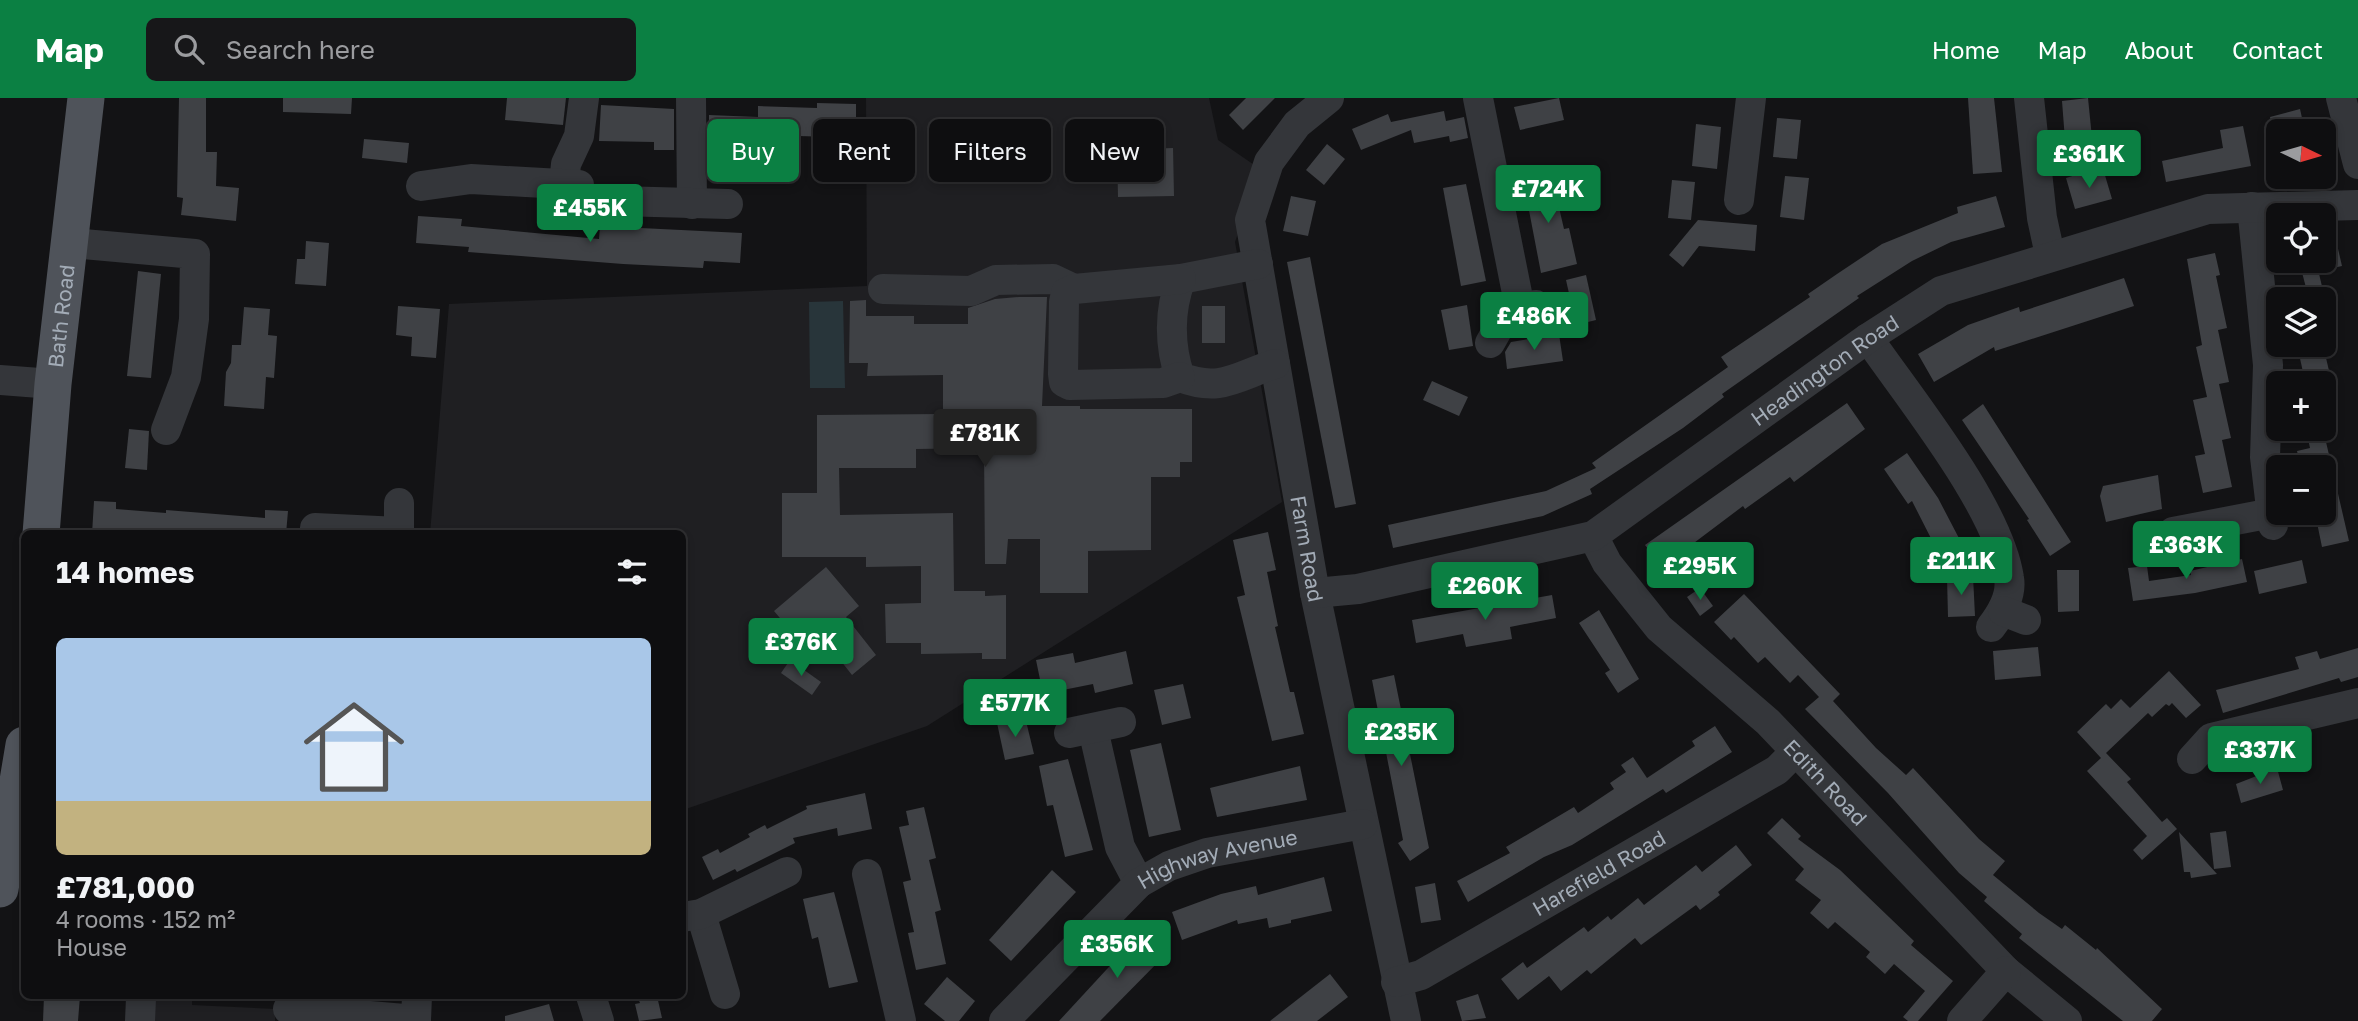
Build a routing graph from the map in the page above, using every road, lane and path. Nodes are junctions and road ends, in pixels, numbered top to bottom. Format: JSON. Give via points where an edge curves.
{"nodes":[{"id":1,"x":86,"y":98,"type":"edge"},
{"id":2,"x":584,"y":98,"type":"edge"},
{"id":3,"x":691,"y":98,"type":"edge"},
{"id":4,"x":1329,"y":98,"type":"edge"},
{"id":5,"x":1478,"y":98,"type":"edge"},
{"id":6,"x":1751,"y":98,"type":"edge"},
{"id":7,"x":2029,"y":98,"type":"edge"},
{"id":8,"x":2342,"y":98,"type":"edge"},
{"id":9,"x":2358,"y":164,"type":"edge"},
{"id":10,"x":421,"y":186,"type":"dead end"},
{"id":11,"x":1740,"y":200,"type":"dead end"},
{"id":12,"x":618,"y":201,"type":"dead end"},
{"id":13,"x":692,"y":204,"type":"junction"},
{"id":14,"x":728,"y":204,"type":"dead end"},
{"id":15,"x":2358,"y":205,"type":"edge"},
{"id":16,"x":2252,"y":207,"type":"junction"},
{"id":17,"x":72,"y":243,"type":"junction"},
{"id":18,"x":2050,"y":255,"type":"junction"},
{"id":19,"x":1258,"y":264,"type":"junction"},
{"id":20,"x":1181,"y":279,"type":"junction"},
{"id":21,"x":883,"y":289,"type":"dead end"},
{"id":22,"x":1074,"y":289,"type":"junction"},
{"id":23,"x":1868,"y":338,"type":"junction"},
{"id":24,"x":1490,"y":343,"type":"dead end"},
{"id":25,"x":1275,"y":363,"type":"junction"},
{"id":26,"x":1180,"y":377,"type":"junction"},
{"id":27,"x":0,"y":380,"type":"edge"},
{"id":28,"x":53,"y":384,"type":"junction"},
{"id":29,"x":166,"y":430,"type":"dead end"},
{"id":30,"x":399,"y":503,"type":"dead end"},
{"id":31,"x":315,"y":522,"type":"edge"},
{"id":32,"x":41,"y":530,"type":"edge"},
{"id":33,"x":382,"y":530,"type":"edge"},
{"id":34,"x":399,"y":530,"type":"edge"},
{"id":35,"x":2173,"y":532,"type":"dead end"},
{"id":36,"x":1593,"y":536,"type":"junction"},
{"id":37,"x":1315,"y":593,"type":"junction"},
{"id":38,"x":2007,"y":619,"type":"dead end"},
{"id":39,"x":2358,"y":703,"type":"edge"},
{"id":40,"x":1094,"y":728,"type":"dead end"},
{"id":41,"x":2196,"y":741,"type":"dead end"},
{"id":42,"x":1795,"y":752,"type":"junction"},
{"id":43,"x":21,"y":763,"type":"edge"},
{"id":44,"x":1363,"y":824,"type":"junction"},
{"id":45,"x":787,"y":872,"type":"dead end"},
{"id":46,"x":867,"y":874,"type":"dead end"},
{"id":47,"x":1139,"y":883,"type":"junction"},
{"id":48,"x":0,"y":889,"type":"edge"},
{"id":49,"x":692,"y":916,"type":"edge"},
{"id":50,"x":2006,"y":971,"type":"junction"},
{"id":51,"x":1396,"y":982,"type":"junction"},
{"id":52,"x":725,"y":994,"type":"dead end"},
{"id":53,"x":417,"y":999,"type":"edge"},
{"id":54,"x":592,"y":999,"type":"edge"},
{"id":55,"x":288,"y":1009,"type":"edge"},
{"id":56,"x":599,"y":1021,"type":"edge"},
{"id":57,"x":901,"y":1021,"type":"edge"},
{"id":58,"x":1004,"y":1021,"type":"edge"},
{"id":59,"x":1406,"y":1021,"type":"edge"},
{"id":60,"x":1962,"y":1021,"type":"edge"},
{"id":61,"x":2067,"y":1021,"type":"edge"}],
"edges":[{"from":1,"to":17,"type":"main road","name":"Bath Road"},
{"from":2,"to":10,"type":"street","via":[[579,136],[566,164],[571,185],[471,179]]},
{"from":3,"to":13,"type":"street"},
{"from":4,"to":19,"type":"street","name":"Farm Road","via":[[1297,124],[1269,162],[1250,220]]},
{"from":5,"to":24,"type":"street","via":[[1530,306],[1508,311]]},
{"from":6,"to":11,"type":"street"},
{"from":7,"to":18,"type":"street"},
{"from":8,"to":9,"type":"street"},
{"from":12,"to":13,"type":"street"},
{"from":13,"to":14,"type":"street"},
{"from":15,"to":16,"type":"street","name":"Headington Road"},
{"from":16,"to":18,"type":"street","name":"Headington Road","via":[[2208,209]]},
{"from":16,"to":35,"type":"street","via":[[2268,365],[2265,457],[2273,519]]},
{"from":17,"to":28,"type":"main road","name":"Bath Road"},
{"from":17,"to":29,"type":"street","via":[[195,254],[194,319],[186,377]]},
{"from":18,"to":23,"type":"street","name":"Headington Road","via":[[1941,292]]},
{"from":19,"to":20,"type":"street"},
{"from":19,"to":25,"type":"street","name":"Farm Road"},
{"from":20,"to":22,"type":"street"},
{"from":20,"to":26,"type":"street","via":[[1172,302],[1173,357]]},
{"from":21,"to":22,"type":"street","via":[[971,291],[996,280],[1053,279]]},
{"from":22,"to":26,"type":"street","via":[[1066,293],[1063,302],[1065,382],[1070,386],[1163,383]]},
{"from":23,"to":36,"type":"street","name":"Headington Road"},
{"from":23,"to":38,"type":"street","via":[[1966,479],[1998,541],[2010,580]]},
{"from":25,"to":26,"type":"street","via":[[1233,382],[1200,385]]},
{"from":25,"to":37,"type":"street","name":"Farm Road"},
{"from":27,"to":28,"type":"street"},
{"from":28,"to":32,"type":"main road","name":"Bath Road"},
{"from":30,"to":34,"type":"street"},
{"from":31,"to":33,"type":"street"},
{"from":36,"to":37,"type":"street","name":"Headington Road","via":[[1359,589]]},
{"from":36,"to":42,"type":"street","name":"Edith Road","via":[[1607,564],[1659,628],[1768,722]]},
{"from":37,"to":44,"type":"street","name":"Farm Road"},
{"from":39,"to":41,"type":"street"},
{"from":40,"to":47,"type":"street","via":[[1120,847]]},
{"from":42,"to":50,"type":"street","name":"Edith Road"},
{"from":42,"to":51,"type":"street","name":"Harefield Road","via":[[1777,770],[1422,975]]},
{"from":43,"to":48,"type":"main road"},
{"from":44,"to":47,"type":"street","name":"Highway Avenue","via":[[1207,853]]},
{"from":44,"to":51,"type":"street","name":"Farm Road"},
{"from":45,"to":49,"type":"street"},
{"from":46,"to":57,"type":"street"},
{"from":47,"to":58,"type":"street","name":"Highway Avenue"},
{"from":49,"to":52,"type":"street"},
{"from":50,"to":60,"type":"street"},
{"from":50,"to":61,"type":"street","name":"Edith Road"},
{"from":51,"to":59,"type":"street","name":"Farm Road"},
{"from":53,"to":55,"type":"street","via":[[416,1020]]},
{"from":54,"to":56,"type":"street"}]}
